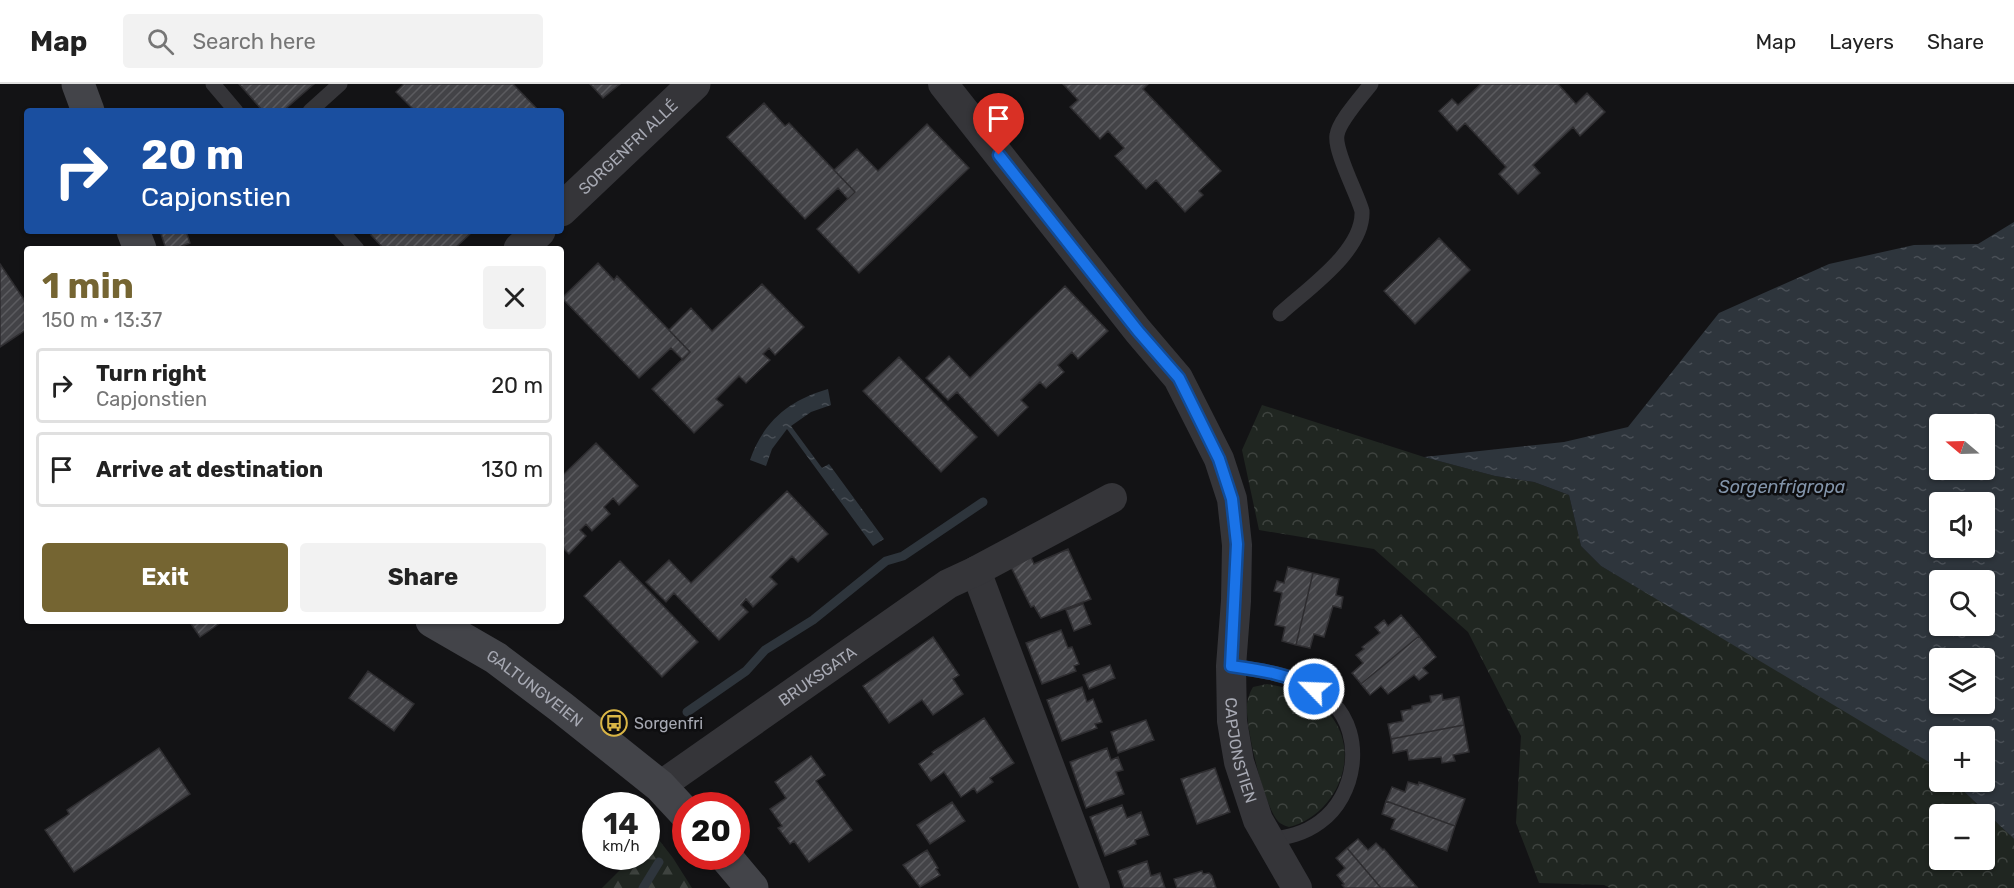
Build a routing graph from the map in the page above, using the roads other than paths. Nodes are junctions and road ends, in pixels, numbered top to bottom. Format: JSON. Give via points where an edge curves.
{"nodes":[{"id":1,"x":78,"y":84,"type":"edge"},
{"id":2,"x":213,"y":84,"type":"edge"},
{"id":3,"x":339,"y":84,"type":"edge"},
{"id":4,"x":694,"y":84,"type":"edge"},
{"id":5,"x":943,"y":84,"type":"edge"},
{"id":6,"x":1371,"y":84,"type":"edge"},
{"id":7,"x":87,"y":108,"type":"edge"},
{"id":8,"x":233,"y":108,"type":"edge"},
{"id":9,"x":313,"y":108,"type":"edge"},
{"id":10,"x":564,"y":207,"type":"edge"},
{"id":11,"x":344,"y":234,"type":"edge"},
{"id":12,"x":536,"y":234,"type":"edge"},
{"id":13,"x":354,"y":246,"type":"edge"},
{"id":14,"x":523,"y":246,"type":"edge"},
{"id":15,"x":1280,"y":314,"type":"dead end"},
{"id":16,"x":1112,"y":498,"type":"dead end"},
{"id":17,"x":976,"y":571,"type":"junction"},
{"id":18,"x":437,"y":624,"type":"edge"},
{"id":19,"x":1231,"y":666,"type":"junction"},
{"id":20,"x":660,"y":786,"type":"junction"},
{"id":21,"x":672,"y":799,"type":"edge"},
{"id":22,"x":1269,"y":840,"type":"junction"},
{"id":23,"x":737,"y":870,"type":"edge"},
{"id":24,"x":752,"y":888,"type":"edge"},
{"id":25,"x":1095,"y":888,"type":"edge"},
{"id":26,"x":1298,"y":888,"type":"edge"}],
"edges":[{"from":1,"to":7,"type":"main road"},
{"from":2,"to":8,"type":"lane"},
{"from":3,"to":9,"type":"lane"},
{"from":4,"to":10,"type":"street","name":"SORGENFRI ALLÉ"},
{"from":5,"to":19,"type":"street","name":"CAPJONSTIEN","via":[[1179,378],[1219,459],[1232,499],[1237,544]]},
{"from":6,"to":15,"type":"lane","via":[[1337,135],[1339,152],[1362,211],[1359,232],[1337,263]]},
{"from":11,"to":13,"type":"lane"},
{"from":12,"to":14,"type":"street"},
{"from":16,"to":17,"type":"street","name":"BRUKSGATA"},
{"from":17,"to":20,"type":"street","name":"BRUKSGATA","via":[[948,584]]},
{"from":17,"to":25,"type":"street"},
{"from":18,"to":20,"type":"main road","name":"GALTUNGVEIEN","via":[[496,658]]},
{"from":19,"to":22,"type":"street","name":"CAPJONSTIEN","via":[[1232,721],[1239,762],[1258,820]]},
{"from":19,"to":22,"type":"lane","via":[[1280,674],[1321,693],[1334,704],[1351,734],[1352,765],[1334,809],[1306,831]]},
{"from":20,"to":21,"type":"main road","name":"GALTUNGVEIEN"},
{"from":22,"to":26,"type":"street","name":"CAPJONSTIEN"},
{"from":23,"to":24,"type":"main road"}]}
